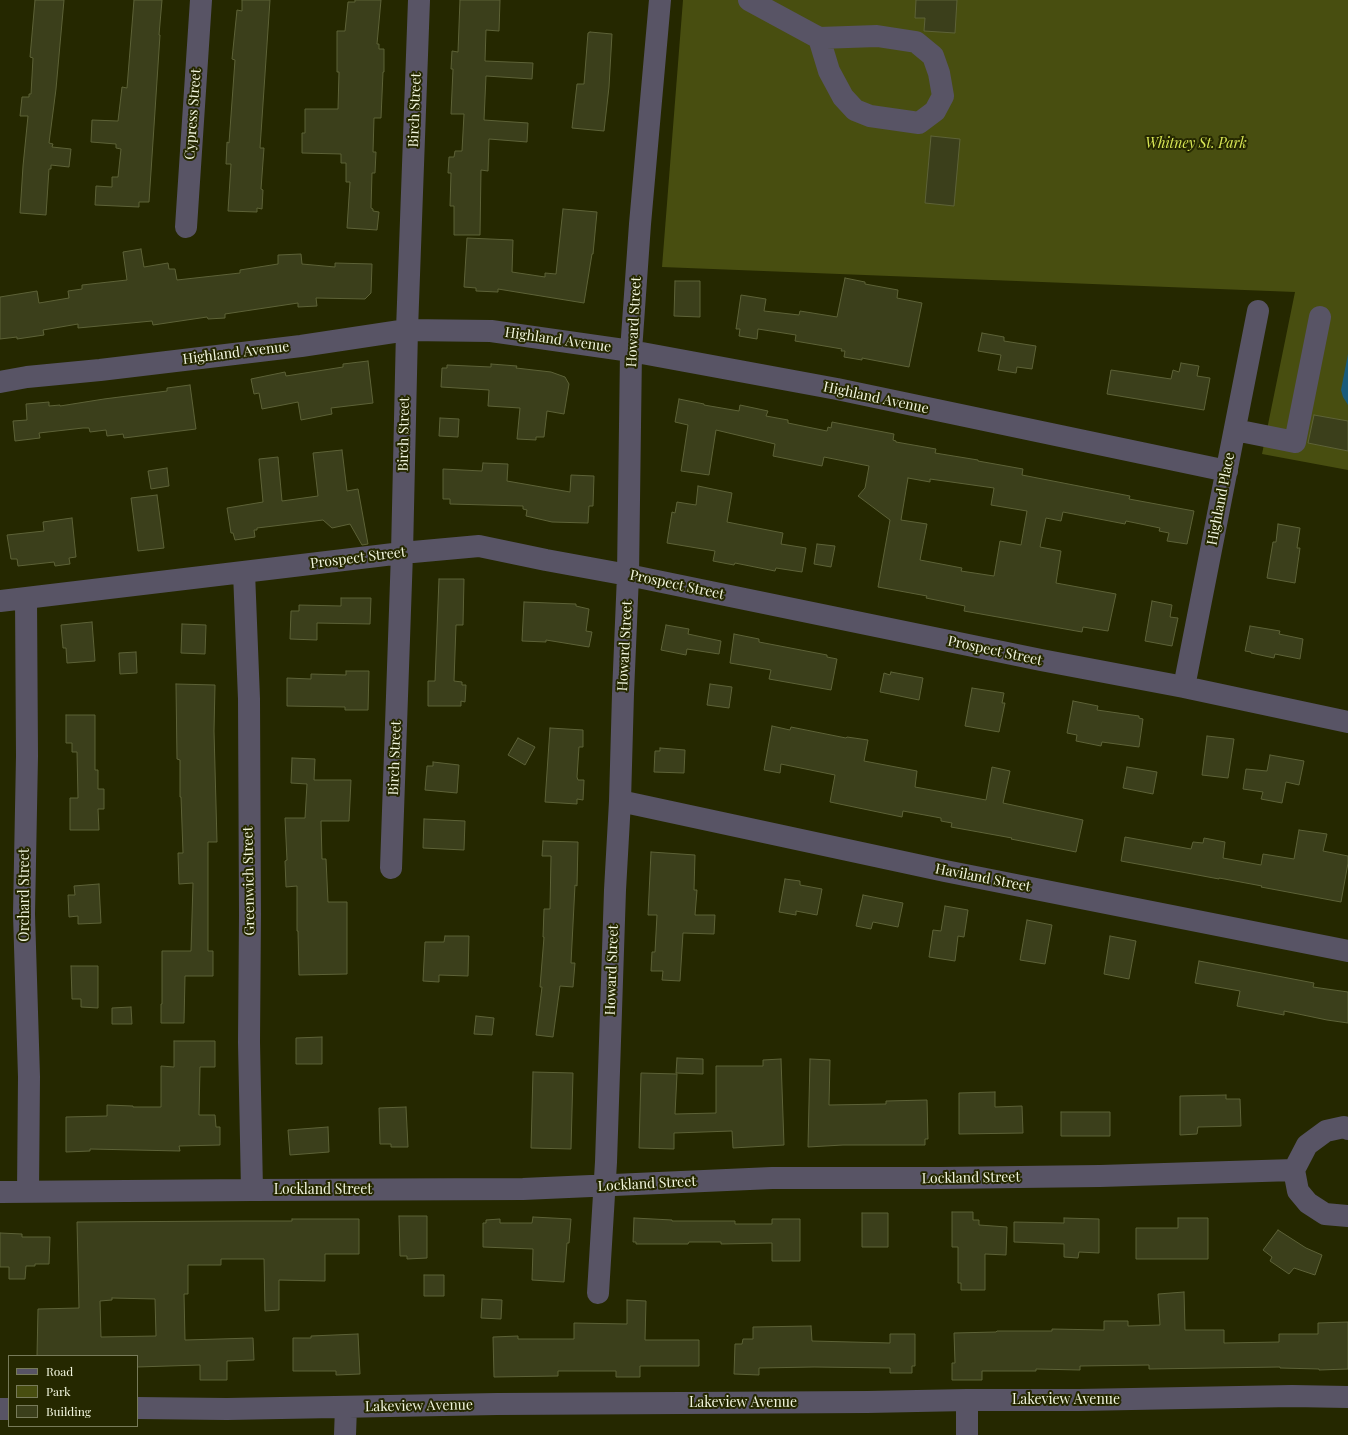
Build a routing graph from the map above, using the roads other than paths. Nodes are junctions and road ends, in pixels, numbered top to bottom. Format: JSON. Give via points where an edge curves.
{"nodes":[{"id":1,"x":201,"y":0,"type":"edge"},
{"id":2,"x":419,"y":0,"type":"edge"},
{"id":3,"x":660,"y":0,"type":"edge"},
{"id":4,"x":749,"y":0,"type":"edge"},
{"id":5,"x":819,"y":38,"type":"junction"},
{"id":6,"x":186,"y":227,"type":"dead end"},
{"id":7,"x":1258,"y":311,"type":"dead end"},
{"id":8,"x":1320,"y":317,"type":"dead end"},
{"id":9,"x":407,"y":330,"type":"junction"},
{"id":10,"x":631,"y":351,"type":"junction"},
{"id":11,"x":0,"y":382,"type":"edge"},
{"id":12,"x":1235,"y":430,"type":"junction"},
{"id":13,"x":1227,"y":471,"type":"junction"},
{"id":14,"x":402,"y":553,"type":"junction"},
{"id":15,"x":244,"y":572,"type":"junction"},
{"id":16,"x":628,"y":575,"type":"junction"},
{"id":17,"x":26,"y":599,"type":"junction"},
{"id":18,"x":0,"y":601,"type":"edge"},
{"id":19,"x":1184,"y":687,"type":"junction"},
{"id":20,"x":1348,"y":722,"type":"edge"},
{"id":21,"x":620,"y":801,"type":"junction"},
{"id":22,"x":391,"y":868,"type":"dead end"},
{"id":23,"x":1348,"y":951,"type":"edge"},
{"id":24,"x":1348,"y":1129,"type":"edge"},
{"id":25,"x":1294,"y":1170,"type":"junction"},
{"id":26,"x":604,"y":1187,"type":"junction"},
{"id":27,"x":252,"y":1190,"type":"junction"},
{"id":28,"x":0,"y":1192,"type":"edge"},
{"id":29,"x":28,"y":1192,"type":"junction"},
{"id":30,"x":1348,"y":1216,"type":"edge"},
{"id":31,"x":598,"y":1293,"type":"dead end"},
{"id":32,"x":1348,"y":1397,"type":"edge"},
{"id":33,"x":967,"y":1400,"type":"junction"},
{"id":34,"x":346,"y":1407,"type":"junction"},
{"id":35,"x":138,"y":1408,"type":"edge"},
{"id":36,"x":345,"y":1435,"type":"edge"},
{"id":37,"x":967,"y":1435,"type":"edge"}],
"edges":[{"from":1,"to":6,"type":"street","name":"Cypress Street"},
{"from":2,"to":9,"type":"street","name":"Birch Street"},
{"from":3,"to":10,"type":"street","name":"Howard Street"},
{"from":4,"to":5,"type":"street"},
{"from":5,"to":5,"type":"street","via":[[877,36],[916,42],[933,56],[939,73],[943,96],[935,111],[919,123],[870,116],[855,110],[843,97],[829,71]]},
{"from":7,"to":12,"type":"street","name":"Highland Place"},
{"from":8,"to":12,"type":"street","via":[[1295,442]]},
{"from":9,"to":10,"type":"street","name":"Highland Avenue","via":[[491,331]]},
{"from":9,"to":11,"type":"street","name":"Highland Avenue","via":[[301,346]]},
{"from":9,"to":14,"type":"street","name":"Birch Street"},
{"from":10,"to":13,"type":"street","name":"Highland Avenue","via":[[837,390]]},
{"from":10,"to":16,"type":"street","name":"Howard Street"},
{"from":12,"to":13,"type":"street","name":"Highland Place"},
{"from":13,"to":19,"type":"street","name":"Highland Place"},
{"from":14,"to":15,"type":"street","name":"Prospect Street"},
{"from":14,"to":16,"type":"street","name":"Prospect Street","via":[[479,546]]},
{"from":14,"to":22,"type":"street","name":"Birch Street"},
{"from":15,"to":17,"type":"street","name":"Prospect Street","via":[[145,582]]},
{"from":15,"to":27,"type":"street","name":"Greenwich Street","via":[[249,700],[249,1042]]},
{"from":16,"to":19,"type":"street","name":"Prospect Street"},
{"from":16,"to":21,"type":"street","name":"Howard Street"},
{"from":17,"to":18,"type":"street","name":"Prospect Street"},
{"from":17,"to":29,"type":"street","name":"Orchard Street","via":[[24,914],[29,1077]]},
{"from":19,"to":20,"type":"street","name":"Prospect Street"},
{"from":21,"to":23,"type":"street","name":"Haviland Street","via":[[945,871]]},
{"from":21,"to":26,"type":"street","name":"Howard Street"},
{"from":24,"to":25,"type":"street","via":[[1344,1127],[1326,1131],[1307,1145]]},
{"from":25,"to":26,"type":"street","name":"Lockland Street","via":[[1100,1176],[772,1178]]},
{"from":25,"to":30,"type":"street","via":[[1298,1191],[1308,1203],[1325,1214]]},
{"from":26,"to":27,"type":"street","name":"Lockland Street"},
{"from":26,"to":31,"type":"street","name":"Howard Street"},
{"from":27,"to":29,"type":"street","name":"Lockland Street"},
{"from":28,"to":29,"type":"street","name":"Lockland Street"},
{"from":32,"to":33,"type":"street","name":"Lakeview Avenue"},
{"from":33,"to":34,"type":"street","name":"Lakeview Avenue"},
{"from":33,"to":37,"type":"street"},
{"from":34,"to":35,"type":"street","name":"Lakeview Avenue"},
{"from":34,"to":36,"type":"street"}]}
